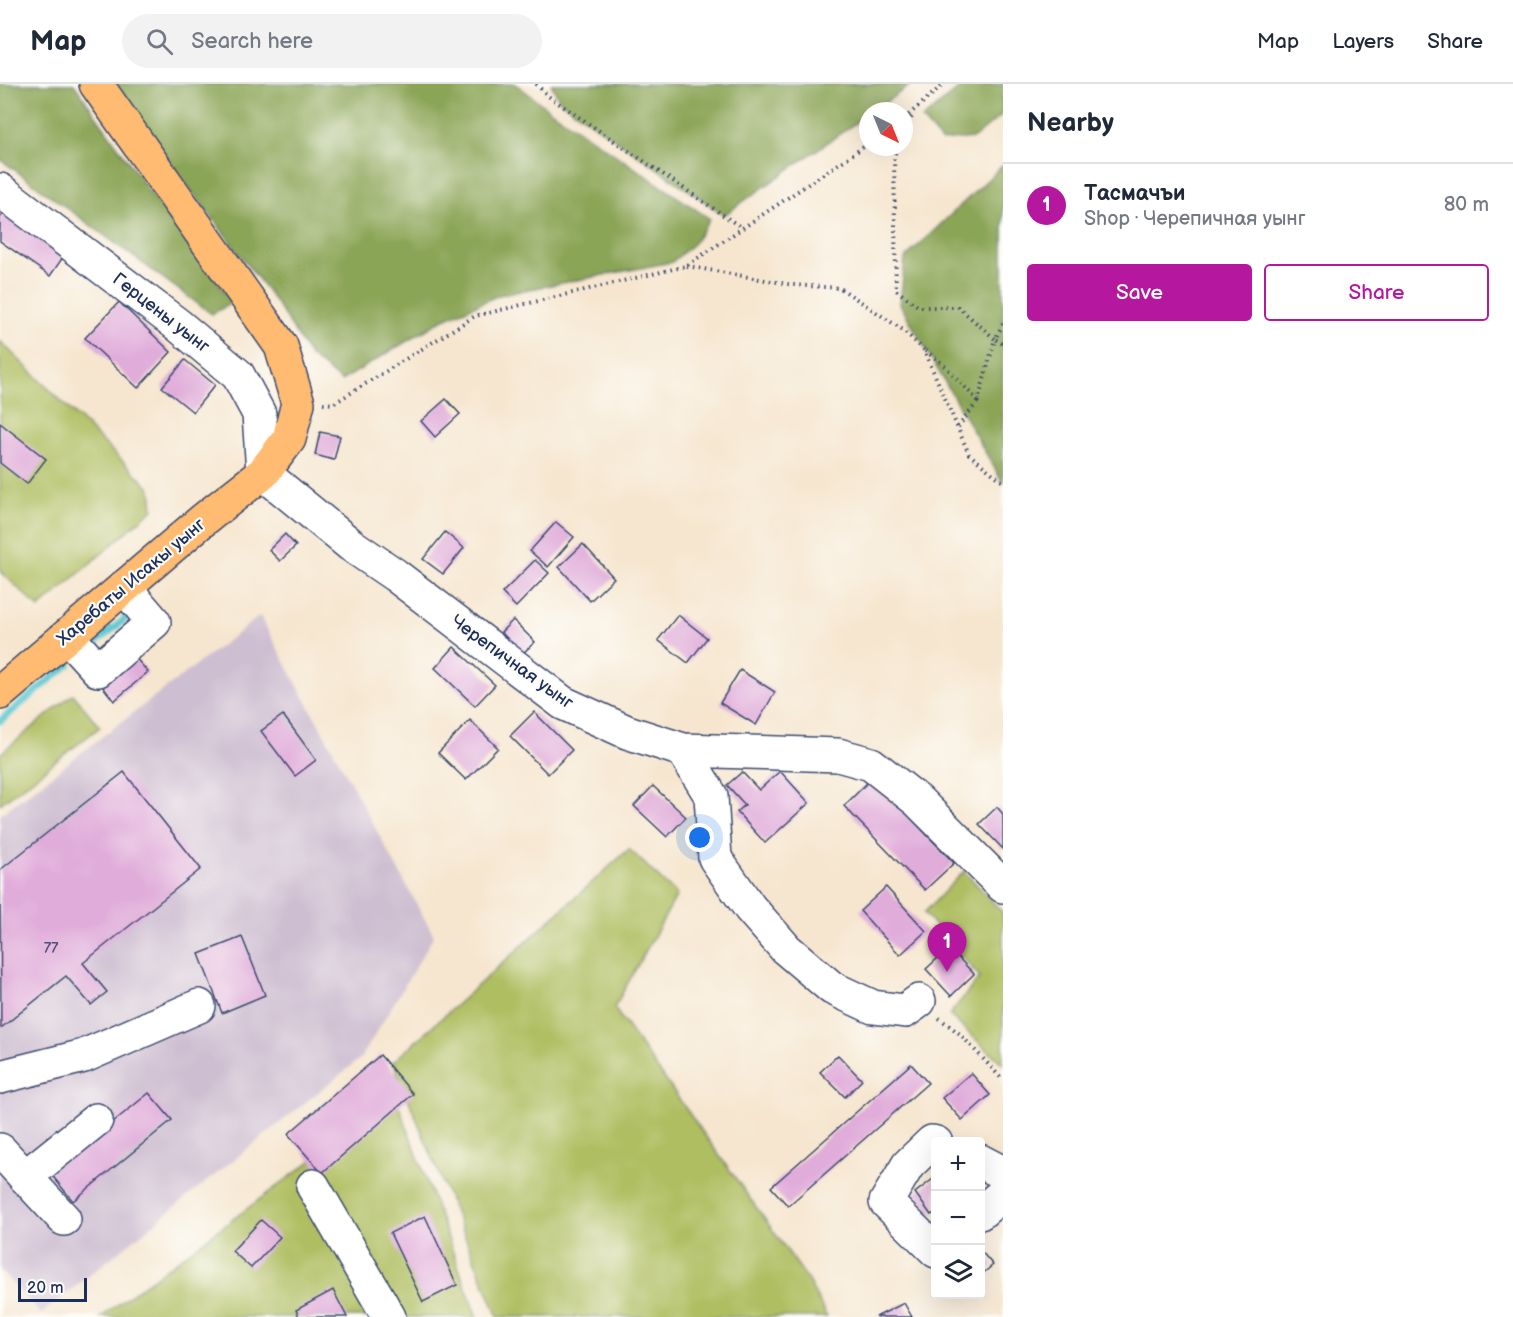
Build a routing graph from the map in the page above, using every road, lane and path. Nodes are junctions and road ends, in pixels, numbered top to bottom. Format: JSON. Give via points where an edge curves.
{"nodes":[{"id":1,"x":96,"y":84,"type":"edge"},
{"id":2,"x":536,"y":84,"type":"edge"},
{"id":3,"x":944,"y":84,"type":"edge"},
{"id":4,"x":917,"y":111,"type":"junction"},
{"id":5,"x":913,"y":113,"type":"edge"},
{"id":6,"x":913,"y":116,"type":"edge"},
{"id":7,"x":859,"y":150,"type":"edge"},
{"id":8,"x":894,"y":156,"type":"edge"},
{"id":9,"x":0,"y":189,"type":"edge"},
{"id":10,"x":742,"y":228,"type":"junction"},
{"id":11,"x":686,"y":266,"type":"junction"},
{"id":12,"x":1003,"y":324,"type":"edge"},
{"id":13,"x":995,"y":339,"type":"junction"},
{"id":14,"x":1003,"y":344,"type":"edge"},
{"id":15,"x":924,"y":350,"type":"junction"},
{"id":16,"x":978,"y":401,"type":"junction"},
{"id":17,"x":298,"y":403,"type":"junction"},
{"id":18,"x":957,"y":427,"type":"junction"},
{"id":19,"x":263,"y":473,"type":"junction"},
{"id":20,"x":1003,"y":482,"type":"edge"},
{"id":21,"x":124,"y":587,"type":"junction"},
{"id":22,"x":67,"y":636,"type":"junction"},
{"id":23,"x":0,"y":693,"type":"edge"},
{"id":24,"x":683,"y":750,"type":"junction"},
{"id":25,"x":1003,"y":886,"type":"edge"},
{"id":26,"x":919,"y":1001,"type":"joint"},
{"id":27,"x":199,"y":1006,"type":"dead end"},
{"id":28,"x":0,"y":1077,"type":"edge"},
{"id":29,"x":1003,"y":1080,"type":"edge"},
{"id":30,"x":96,"y":1120,"type":"dead end"},
{"id":31,"x":931,"y":1143,"type":"edge"},
{"id":32,"x":0,"y":1150,"type":"edge"},
{"id":33,"x":985,"y":1163,"type":"edge"},
{"id":34,"x":1003,"y":1173,"type":"edge"},
{"id":35,"x":25,"y":1177,"type":"junction"},
{"id":36,"x":312,"y":1186,"type":"dead end"},
{"id":37,"x":1003,"y":1194,"type":"edge"},
{"id":38,"x":985,"y":1210,"type":"edge"},
{"id":39,"x":64,"y":1220,"type":"dead end"},
{"id":40,"x":931,"y":1246,"type":"edge"},
{"id":41,"x":389,"y":1317,"type":"edge"}],
"edges":[{"from":1,"to":17,"type":"main road","via":[[281,346]]},
{"from":2,"to":10,"type":"path"},
{"from":3,"to":4,"type":"path"},
{"from":4,"to":5,"type":"path"},
{"from":4,"to":6,"type":"path"},
{"from":7,"to":10,"type":"path"},
{"from":8,"to":13,"type":"path","via":[[896,290],[919,307],[958,307]]},
{"from":9,"to":19,"type":"street","name":"Герцены уынг","via":[[238,375],[259,414]]},
{"from":10,"to":11,"type":"path"},
{"from":11,"to":15,"type":"path","via":[[793,285],[840,288],[903,330]]},
{"from":11,"to":17,"type":"path","via":[[475,316],[333,404]]},
{"from":12,"to":13,"type":"path"},
{"from":13,"to":14,"type":"path"},
{"from":13,"to":16,"type":"path"},
{"from":15,"to":16,"type":"path"},
{"from":15,"to":18,"type":"path"},
{"from":16,"to":18,"type":"path"},
{"from":17,"to":19,"type":"main road","name":"Харебаты Исакы уынг","via":[[289,438]]},
{"from":18,"to":20,"type":"path","via":[[969,454]]},
{"from":19,"to":21,"type":"main road","name":"Харебаты Исакы уынг"},
{"from":19,"to":24,"type":"street","name":"Черепичная уынг","via":[[351,545],[563,703],[627,732]]},
{"from":21,"to":22,"type":"main road","name":"Харебаты Исакы уынг"},
{"from":21,"to":22,"type":"street","via":[[154,622],[98,670]]},
{"from":22,"to":23,"type":"main road","name":"Харебаты Исакы уынг"},
{"from":24,"to":25,"type":"street","name":"Черепичная уынг","via":[[838,755],[871,764],[918,801]]},
{"from":24,"to":26,"type":"street","via":[[711,796],[715,858],[750,908],[786,949],[832,988],[873,1007],[905,1011]]},
{"from":26,"to":29,"type":"path","via":[[960,1034]]},
{"from":27,"to":28,"type":"street","via":[[84,1056]]},
{"from":30,"to":35,"type":"street"},
{"from":31,"to":40,"type":"street","via":[[908,1164],[886,1202]]},
{"from":32,"to":35,"type":"street"},
{"from":33,"to":34,"type":"street"},
{"from":35,"to":39,"type":"street"},
{"from":36,"to":41,"type":"street"},
{"from":37,"to":38,"type":"street"}]}
